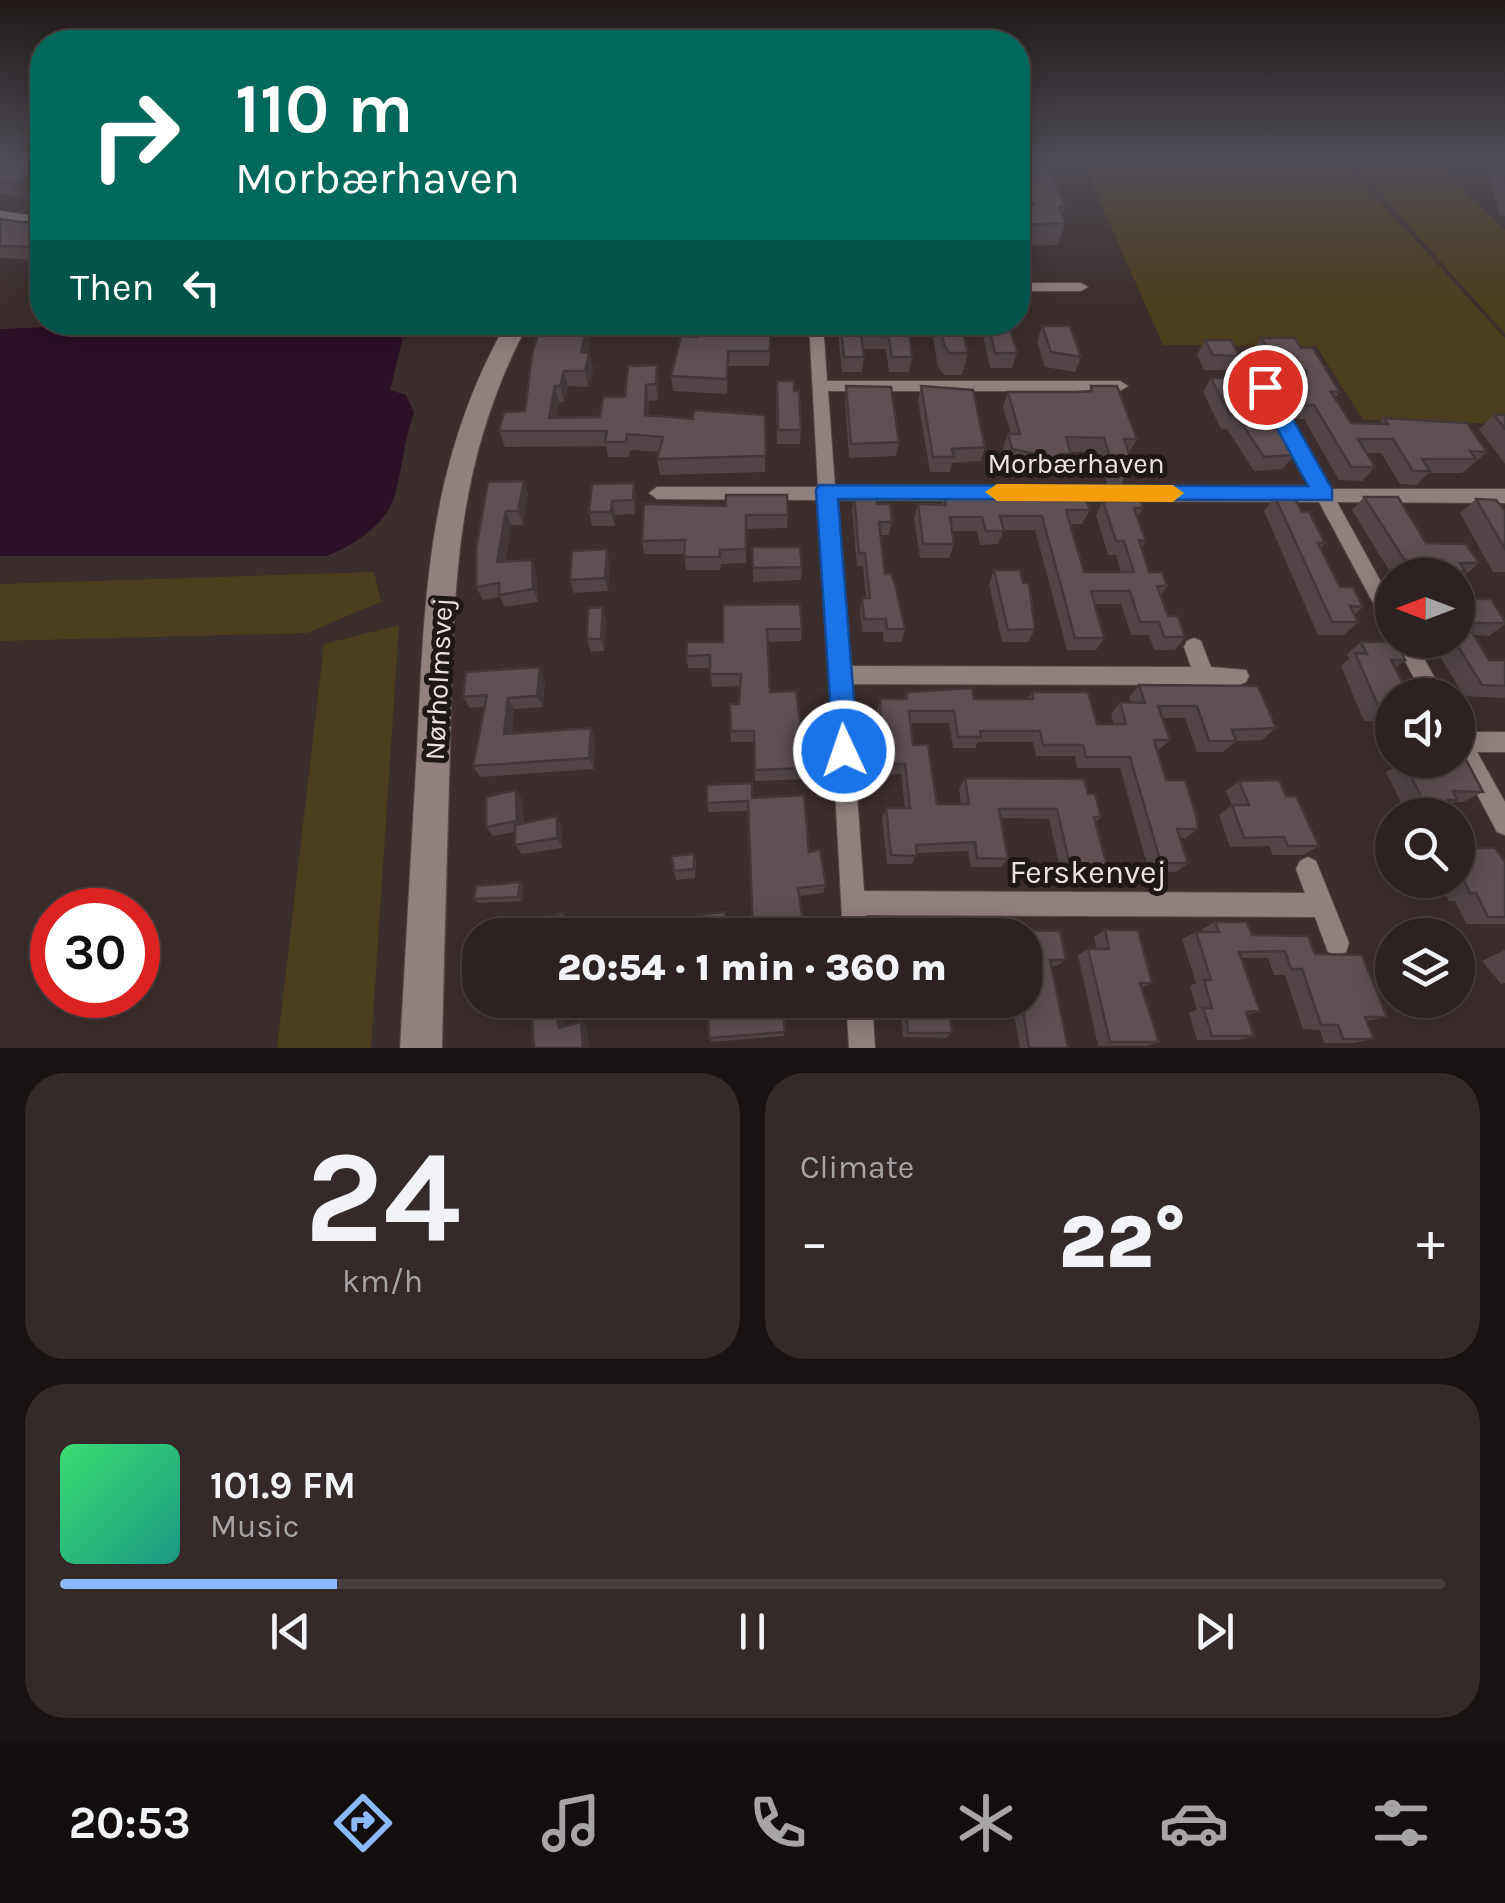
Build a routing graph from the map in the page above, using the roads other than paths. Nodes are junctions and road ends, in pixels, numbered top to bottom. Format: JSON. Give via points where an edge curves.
{"nodes":[{"id":1,"x":0,"y":215,"type":"edge"},
{"id":2,"x":30,"y":218,"type":"edge"},
{"id":3,"x":1081,"y":287,"type":"dead end"},
{"id":4,"x":1030,"y":288,"type":"edge"},
{"id":5,"x":511,"y":335,"type":"edge"},
{"id":6,"x":817,"y":335,"type":"edge"},
{"id":7,"x":820,"y":386,"type":"junction"},
{"id":8,"x":1120,"y":386,"type":"edge"},
{"id":9,"x":1245,"y":387,"type":"dead end"},
{"id":10,"x":1265,"y":387,"type":"junction"},
{"id":11,"x":1286,"y":388,"type":"dead end"},
{"id":12,"x":827,"y":490,"type":"junction"},
{"id":13,"x":657,"y":493,"type":"dead end"},
{"id":14,"x":1324,"y":494,"type":"junction"},
{"id":15,"x":1505,"y":496,"type":"edge"},
{"id":16,"x":1375,"y":588,"type":"edge"},
{"id":17,"x":1194,"y":647,"type":"dead end"},
{"id":18,"x":839,"y":675,"type":"junction"},
{"id":19,"x":1204,"y":676,"type":"junction"},
{"id":20,"x":1239,"y":676,"type":"dead end"},
{"id":21,"x":1475,"y":741,"type":"edge"},
{"id":22,"x":1505,"y":742,"type":"edge"},
{"id":23,"x":1475,"y":769,"type":"edge"},
{"id":24,"x":1505,"y":824,"type":"edge"},
{"id":25,"x":1308,"y":869,"type":"dead end"},
{"id":26,"x":853,"y":902,"type":"junction"},
{"id":27,"x":1322,"y":906,"type":"junction"},
{"id":28,"x":854,"y":918,"type":"edge"},
{"id":29,"x":1337,"y":943,"type":"dead end"},
{"id":30,"x":860,"y":1018,"type":"edge"},
{"id":31,"x":421,"y":1048,"type":"edge"},
{"id":32,"x":862,"y":1048,"type":"edge"}],
"edges":[{"from":1,"to":2,"type":"street"},
{"from":3,"to":4,"type":"street"},
{"from":5,"to":31,"type":"street","name":"Nørholmsvej","via":[[460,454],[448,531]]},
{"from":6,"to":7,"type":"street"},
{"from":7,"to":8,"type":"street","via":[[1094,378]]},
{"from":7,"to":12,"type":"street"},
{"from":9,"to":10,"type":"street"},
{"from":10,"to":11,"type":"street"},
{"from":10,"to":14,"type":"street"},
{"from":12,"to":13,"type":"street"},
{"from":12,"to":14,"type":"street","name":"Morbærhaven"},
{"from":12,"to":18,"type":"street"},
{"from":14,"to":15,"type":"street","name":"Morbærhaven"},
{"from":14,"to":16,"type":"street"},
{"from":17,"to":19,"type":"street"},
{"from":18,"to":19,"type":"street"},
{"from":18,"to":26,"type":"street"},
{"from":19,"to":20,"type":"street"},
{"from":21,"to":22,"type":"street"},
{"from":23,"to":24,"type":"street"},
{"from":25,"to":27,"type":"street"},
{"from":26,"to":27,"type":"street","name":"Ferskenvej"},
{"from":26,"to":28,"type":"street"},
{"from":27,"to":29,"type":"street"},
{"from":30,"to":32,"type":"street"}]}
